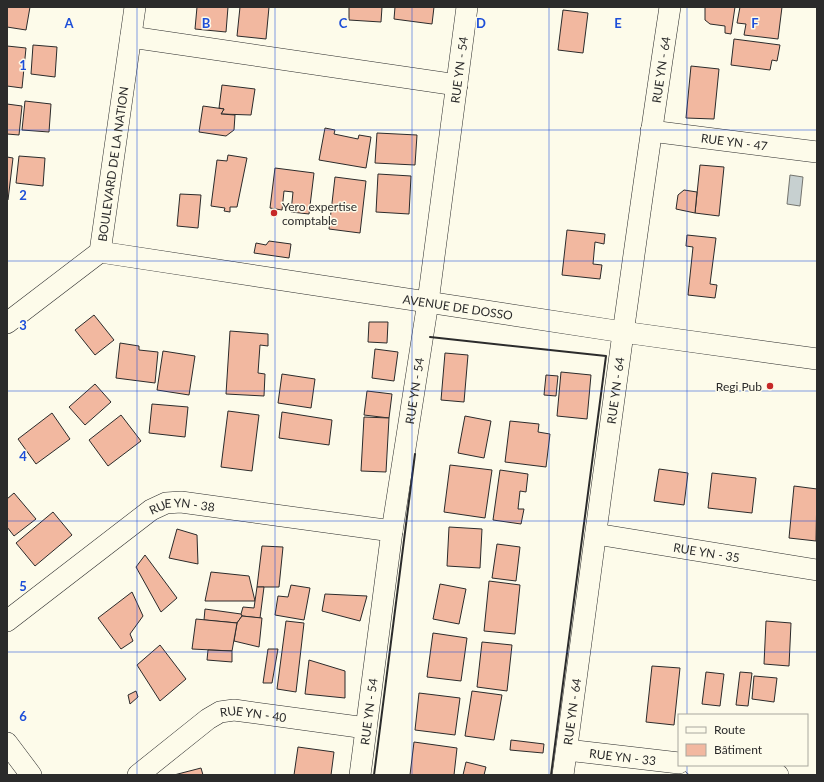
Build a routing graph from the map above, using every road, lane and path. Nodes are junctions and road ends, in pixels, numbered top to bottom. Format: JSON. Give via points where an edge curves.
{"nodes":[{"id":1,"x":136,"y":7,"type":"edge"},
{"id":2,"x":467,"y":7,"type":"edge"},
{"id":3,"x":670,"y":7,"type":"edge"},
{"id":4,"x":131,"y":37,"type":"junction"},
{"id":5,"x":457,"y":84,"type":"junction"},
{"id":6,"x":651,"y":131,"type":"junction"},
{"id":7,"x":817,"y":152,"type":"edge"},
{"id":8,"x":100,"y":252,"type":"junction"},
{"id":9,"x":428,"y":302,"type":"junction"},
{"id":10,"x":7,"y":324,"type":"edge"},
{"id":11,"x":623,"y":332,"type":"junction"},
{"id":12,"x":817,"y":359,"type":"edge"},
{"id":13,"x":392,"y":531,"type":"junction"},
{"id":14,"x":596,"y":534,"type":"junction"},
{"id":15,"x":817,"y":570,"type":"edge"},
{"id":16,"x":7,"y":621,"type":"edge"},
{"id":17,"x":366,"y":728,"type":"junction"},
{"id":18,"x":7,"y":743,"type":"edge"},
{"id":19,"x":567,"y":750,"type":"junction"},
{"id":20,"x":678,"y":763,"type":"edge"},
{"id":21,"x":702,"y":766,"type":"edge"},
{"id":22,"x":31,"y":775,"type":"edge"},
{"id":23,"x":138,"y":775,"type":"edge"},
{"id":24,"x":360,"y":775,"type":"edge"},
{"id":25,"x":563,"y":775,"type":"edge"},
{"id":26,"x":778,"y":775,"type":"edge"}],
"edges":[{"from":1,"to":4,"type":"street","name":"BOULEVARD DE LA NATION"},
{"from":2,"to":5,"type":"street","name":"RUE YN - 54"},
{"from":3,"to":6,"type":"street","name":"RUE YN - 64"},
{"from":4,"to":5,"type":"street"},
{"from":4,"to":8,"type":"street","name":"BOULEVARD DE LA NATION"},
{"from":5,"to":9,"type":"street","name":"RUE YN - 54"},
{"from":6,"to":7,"type":"street","name":"RUE YN - 47"},
{"from":6,"to":11,"type":"street","name":"RUE YN - 64"},
{"from":8,"to":9,"type":"street","name":"AVENUE DE DOSSO"},
{"from":8,"to":10,"type":"street","name":"BOULEVARD DE LA NATION"},
{"from":9,"to":11,"type":"street","name":"AVENUE DE DOSSO"},
{"from":9,"to":13,"type":"street","name":"RUE YN - 54"},
{"from":11,"to":12,"type":"street","name":"AVENUE DE DOSSO"},
{"from":11,"to":14,"type":"street","name":"RUE YN - 64"},
{"from":13,"to":16,"type":"street","name":"RUE YN - 38","via":[[180,502],[166,504],[151,510]]},
{"from":13,"to":17,"type":"street","name":"RUE YN - 54"},
{"from":14,"to":15,"type":"street","name":"RUE YN - 35"},
{"from":14,"to":19,"type":"street","name":"RUE YN - 64"},
{"from":17,"to":23,"type":"street","name":"RUE YN - 40","via":[[234,710],[220,712]]},
{"from":17,"to":24,"type":"street","name":"RUE YN - 54"},
{"from":18,"to":22,"type":"street"},
{"from":19,"to":20,"type":"street","name":"RUE YN - 33"},
{"from":19,"to":25,"type":"street","name":"RUE YN - 64"},
{"from":21,"to":26,"type":"street"}]}
